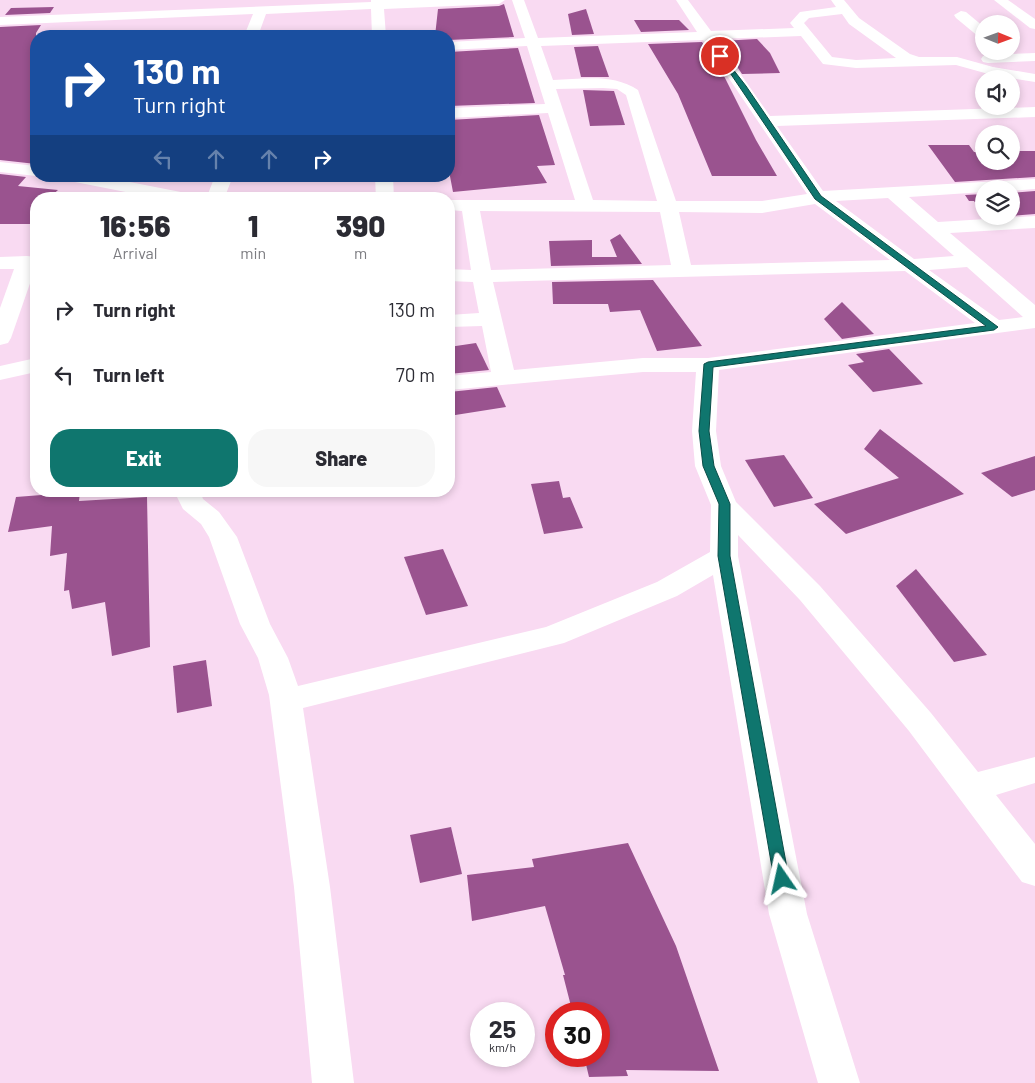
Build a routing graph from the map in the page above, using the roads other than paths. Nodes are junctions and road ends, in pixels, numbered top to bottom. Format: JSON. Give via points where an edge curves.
{"nodes":[{"id":1,"x":500,"y":0,"type":"edge"},
{"id":2,"x":518,"y":0,"type":"edge"},
{"id":3,"x":682,"y":0,"type":"edge"},
{"id":4,"x":1000,"y":0,"type":"edge"},
{"id":5,"x":377,"y":3,"type":"edge"},
{"id":6,"x":841,"y":5,"type":"edge"},
{"id":7,"x":228,"y":6,"type":"edge"},
{"id":8,"x":261,"y":10,"type":"junction"},
{"id":9,"x":961,"y":15,"type":"dead end"},
{"id":10,"x":136,"y":16,"type":"junction"},
{"id":11,"x":3,"y":25,"type":"edge"},
{"id":12,"x":1035,"y":25,"type":"edge"},
{"id":13,"x":975,"y":27,"type":"edge"},
{"id":14,"x":128,"y":29,"type":"dead end"},
{"id":15,"x":253,"y":30,"type":"edge"},
{"id":16,"x":378,"y":30,"type":"edge"},
{"id":17,"x":804,"y":32,"type":"junction"},
{"id":18,"x":704,"y":34,"type":"junction"},
{"id":19,"x":533,"y":42,"type":"junction"},
{"id":20,"x":455,"y":46,"type":"edge"},
{"id":21,"x":1020,"y":55,"type":"edge"},
{"id":22,"x":1035,"y":56,"type":"edge"},
{"id":23,"x":975,"y":59,"type":"edge"},
{"id":24,"x":918,"y":61,"type":"junction"},
{"id":25,"x":957,"y":61,"type":"junction"},
{"id":26,"x":1035,"y":78,"type":"edge"},
{"id":27,"x":547,"y":85,"type":"junction"},
{"id":28,"x":554,"y":108,"type":"junction"},
{"id":29,"x":1028,"y":112,"type":"edge"},
{"id":30,"x":455,"y":113,"type":"edge"},
{"id":31,"x":766,"y":121,"type":"junction"},
{"id":32,"x":1035,"y":124,"type":"edge"},
{"id":33,"x":0,"y":167,"type":"edge"},
{"id":34,"x":30,"y":170,"type":"edge"},
{"id":35,"x":102,"y":182,"type":"edge"},
{"id":36,"x":1035,"y":184,"type":"edge"},
{"id":37,"x":154,"y":192,"type":"edge"},
{"id":38,"x":892,"y":192,"type":"junction"},
{"id":39,"x":818,"y":197,"type":"junction"},
{"id":40,"x":455,"y":205,"type":"edge"},
{"id":41,"x":470,"y":205,"type":"junction"},
{"id":42,"x":586,"y":206,"type":"junction"},
{"id":43,"x":668,"y":206,"type":"junction"},
{"id":44,"x":1035,"y":222,"type":"edge"},
{"id":45,"x":934,"y":228,"type":"junction"},
{"id":46,"x":972,"y":261,"type":"junction"},
{"id":47,"x":30,"y":262,"type":"edge"},
{"id":48,"x":0,"y":263,"type":"edge"},
{"id":49,"x":910,"y":265,"type":"junction"},
{"id":50,"x":30,"y":267,"type":"edge"},
{"id":51,"x":682,"y":270,"type":"junction"},
{"id":52,"x":455,"y":275,"type":"edge"},
{"id":53,"x":482,"y":276,"type":"junction"},
{"id":54,"x":1035,"y":316,"type":"edge"},
{"id":55,"x":491,"y":319,"type":"junction"},
{"id":56,"x":455,"y":321,"type":"edge"},
{"id":57,"x":1035,"y":322,"type":"edge"},
{"id":58,"x":994,"y":327,"type":"junction"},
{"id":59,"x":0,"y":338,"type":"edge"},
{"id":60,"x":708,"y":364,"type":"junction"},
{"id":61,"x":30,"y":366,"type":"edge"},
{"id":62,"x":0,"y":373,"type":"edge"},
{"id":63,"x":504,"y":378,"type":"junction"},
{"id":64,"x":455,"y":382,"type":"edge"},
{"id":65,"x":190,"y":497,"type":"edge"},
{"id":66,"x":724,"y":504,"type":"junction"},
{"id":67,"x":724,"y":556,"type":"junction"},
{"id":68,"x":285,"y":701,"type":"junction"},
{"id":69,"x":1035,"y":770,"type":"edge"},
{"id":70,"x":971,"y":788,"type":"junction"},
{"id":71,"x":1035,"y":871,"type":"edge"},
{"id":72,"x":333,"y":1083,"type":"edge"},
{"id":73,"x":839,"y":1083,"type":"edge"}],
"edges":[{"from":1,"to":5,"type":"street"},
{"from":2,"to":19,"type":"street"},
{"from":3,"to":18,"type":"street"},
{"from":4,"to":12,"type":"street"},
{"from":5,"to":8,"type":"street"},
{"from":5,"to":16,"type":"street"},
{"from":6,"to":17,"type":"street","via":[[805,15],[797,23]]},
{"from":6,"to":24,"type":"street","via":[[854,21],[904,57]]},
{"from":7,"to":8,"type":"street"},
{"from":7,"to":10,"type":"street"},
{"from":8,"to":15,"type":"street"},
{"from":9,"to":13,"type":"street"},
{"from":10,"to":11,"type":"street"},
{"from":10,"to":14,"type":"street"},
{"from":17,"to":18,"type":"street"},
{"from":17,"to":24,"type":"street","via":[[828,61],[856,64]]},
{"from":18,"to":19,"type":"street"},
{"from":18,"to":31,"type":"street"},
{"from":19,"to":20,"type":"street"},
{"from":19,"to":27,"type":"street"},
{"from":21,"to":22,"type":"street"},
{"from":23,"to":25,"type":"street"},
{"from":24,"to":25,"type":"street"},
{"from":25,"to":26,"type":"street"},
{"from":27,"to":28,"type":"street"},
{"from":27,"to":43,"type":"street","via":[[612,84],[633,93]]},
{"from":28,"to":30,"type":"street"},
{"from":28,"to":42,"type":"street"},
{"from":29,"to":31,"type":"street"},
{"from":29,"to":32,"type":"street"},
{"from":31,"to":39,"type":"street"},
{"from":33,"to":34,"type":"street"},
{"from":35,"to":37,"type":"street"},
{"from":36,"to":38,"type":"street"},
{"from":38,"to":39,"type":"street"},
{"from":38,"to":45,"type":"street"},
{"from":39,"to":43,"type":"street","via":[[762,207]]},
{"from":39,"to":49,"type":"street"},
{"from":40,"to":41,"type":"street"},
{"from":41,"to":42,"type":"street"},
{"from":41,"to":53,"type":"street"},
{"from":42,"to":43,"type":"street"},
{"from":43,"to":51,"type":"street"},
{"from":44,"to":45,"type":"street"},
{"from":45,"to":46,"type":"street"},
{"from":46,"to":49,"type":"street"},
{"from":46,"to":54,"type":"street"},
{"from":47,"to":48,"type":"street"},
{"from":49,"to":51,"type":"street"},
{"from":49,"to":58,"type":"street"},
{"from":50,"to":59,"type":"street"},
{"from":51,"to":53,"type":"street"},
{"from":52,"to":53,"type":"street"},
{"from":53,"to":55,"type":"street"},
{"from":55,"to":56,"type":"street"},
{"from":55,"to":63,"type":"street"},
{"from":57,"to":58,"type":"street"},
{"from":58,"to":60,"type":"street"},
{"from":60,"to":63,"type":"street","via":[[643,365]]},
{"from":60,"to":66,"type":"street","via":[[705,440],[708,466]]},
{"from":61,"to":62,"type":"street"},
{"from":63,"to":64,"type":"street"},
{"from":65,"to":68,"type":"street","via":[[223,537],[254,624],[273,658]]},
{"from":66,"to":67,"type":"street"},
{"from":66,"to":70,"type":"street","via":[[810,593],[920,722]]},
{"from":67,"to":68,"type":"street","via":[[667,589],[553,636]]},
{"from":67,"to":73,"type":"street","via":[[788,914]]},
{"from":68,"to":72,"type":"street","via":[[312,887]]},
{"from":69,"to":70,"type":"street"},
{"from":70,"to":71,"type":"street"}]}
